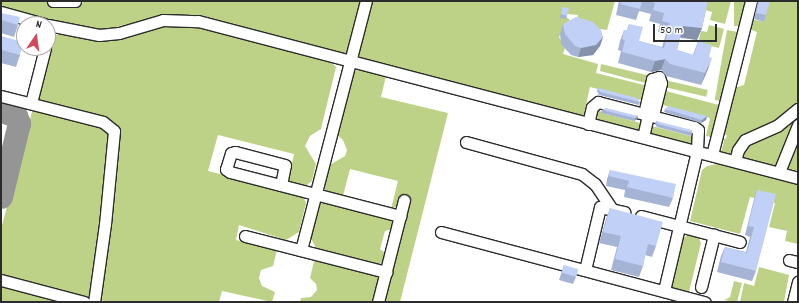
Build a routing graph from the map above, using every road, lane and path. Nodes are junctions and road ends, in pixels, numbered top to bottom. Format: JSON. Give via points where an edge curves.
{"nodes":[{"id":1,"x":53,"y":1,"type":"edge"},
{"id":2,"x":75,"y":1,"type":"edge"},
{"id":3,"x":366,"y":1,"type":"edge"},
{"id":4,"x":751,"y":1,"type":"edge"},
{"id":5,"x":1,"y":12,"type":"edge"},
{"id":6,"x":16,"y":17,"type":"edge"},
{"id":7,"x":56,"y":28,"type":"edge"},
{"id":8,"x":43,"y":56,"type":"edge"},
{"id":9,"x":350,"y":61,"type":"junction"},
{"id":10,"x":1,"y":96,"type":"edge"},
{"id":11,"x":31,"y":103,"type":"junction"},
{"id":12,"x":798,"y":109,"type":"edge"},
{"id":13,"x":648,"y":115,"type":"junction"},
{"id":14,"x":588,"y":124,"type":"junction"},
{"id":15,"x":798,"y":124,"type":"edge"},
{"id":16,"x":642,"y":137,"type":"junction"},
{"id":17,"x":466,"y":142,"type":"dead end"},
{"id":18,"x":697,"y":151,"type":"junction"},
{"id":19,"x":712,"y":155,"type":"junction"},
{"id":20,"x":735,"y":161,"type":"junction"},
{"id":21,"x":778,"y":172,"type":"junction"},
{"id":22,"x":798,"y":178,"type":"edge"},
{"id":23,"x":281,"y":185,"type":"junction"},
{"id":24,"x":315,"y":194,"type":"junction"},
{"id":25,"x":404,"y":200,"type":"dead end"},
{"id":26,"x":612,"y":209,"type":"junction"},
{"id":27,"x":400,"y":216,"type":"junction"},
{"id":28,"x":679,"y":226,"type":"junction"},
{"id":29,"x":441,"y":232,"type":"dead end"},
{"id":30,"x":714,"y":235,"type":"junction"},
{"id":31,"x":245,"y":236,"type":"dead end"},
{"id":32,"x":740,"y":242,"type":"dead end"},
{"id":33,"x":301,"y":250,"type":"junction"},
{"id":34,"x":585,"y":270,"type":"junction"},
{"id":35,"x":386,"y":272,"type":"junction"},
{"id":36,"x":1,"y":280,"type":"edge"},
{"id":37,"x":701,"y":287,"type":"dead end"},
{"id":38,"x":664,"y":291,"type":"junction"},
{"id":39,"x":84,"y":302,"type":"edge"},
{"id":40,"x":94,"y":302,"type":"edge"},
{"id":41,"x":378,"y":302,"type":"edge"},
{"id":42,"x":705,"y":302,"type":"edge"}],
"edges":[{"from":1,"to":2,"type":"lane"},
{"from":3,"to":9,"type":"lane"},
{"from":4,"to":19,"type":"lane"},
{"from":5,"to":6,"type":"lane"},
{"from":7,"to":9,"type":"lane","via":[[99,35],[119,33],[163,20],[186,20]]},
{"from":8,"to":11,"type":"lane"},
{"from":9,"to":14,"type":"lane"},
{"from":9,"to":24,"type":"lane"},
{"from":10,"to":11,"type":"lane"},
{"from":11,"to":40,"type":"lane","via":[[103,122],[114,131],[106,224]]},
{"from":12,"to":20,"type":"lane","via":[[778,125],[745,140],[738,150]]},
{"from":13,"to":14,"type":"lane","via":[[598,102],[592,107]]},
{"from":13,"to":16,"type":"lane"},
{"from":13,"to":18,"type":"lane","via":[[696,128],[699,135]]},
{"from":14,"to":16,"type":"lane"},
{"from":15,"to":21,"type":"lane"},
{"from":16,"to":18,"type":"lane"},
{"from":17,"to":26,"type":"lane","via":[[582,174],[595,184]]},
{"from":18,"to":19,"type":"lane"},
{"from":18,"to":28,"type":"lane"},
{"from":19,"to":20,"type":"lane"},
{"from":20,"to":21,"type":"lane"},
{"from":21,"to":22,"type":"lane"},
{"from":23,"to":23,"type":"lane","via":[[285,165],[231,153],[228,171]]},
{"from":23,"to":24,"type":"lane"},
{"from":24,"to":27,"type":"lane"},
{"from":24,"to":33,"type":"lane"},
{"from":25,"to":27,"type":"lane"},
{"from":26,"to":28,"type":"lane"},
{"from":26,"to":34,"type":"lane","via":[[602,206],[599,209]]},
{"from":27,"to":35,"type":"lane"},
{"from":28,"to":30,"type":"lane"},
{"from":28,"to":38,"type":"lane"},
{"from":29,"to":34,"type":"lane"},
{"from":30,"to":32,"type":"lane"},
{"from":30,"to":37,"type":"lane"},
{"from":31,"to":33,"type":"lane"},
{"from":33,"to":35,"type":"lane"},
{"from":34,"to":38,"type":"lane"},
{"from":35,"to":41,"type":"lane"},
{"from":36,"to":39,"type":"lane"},
{"from":38,"to":42,"type":"lane"}]}
